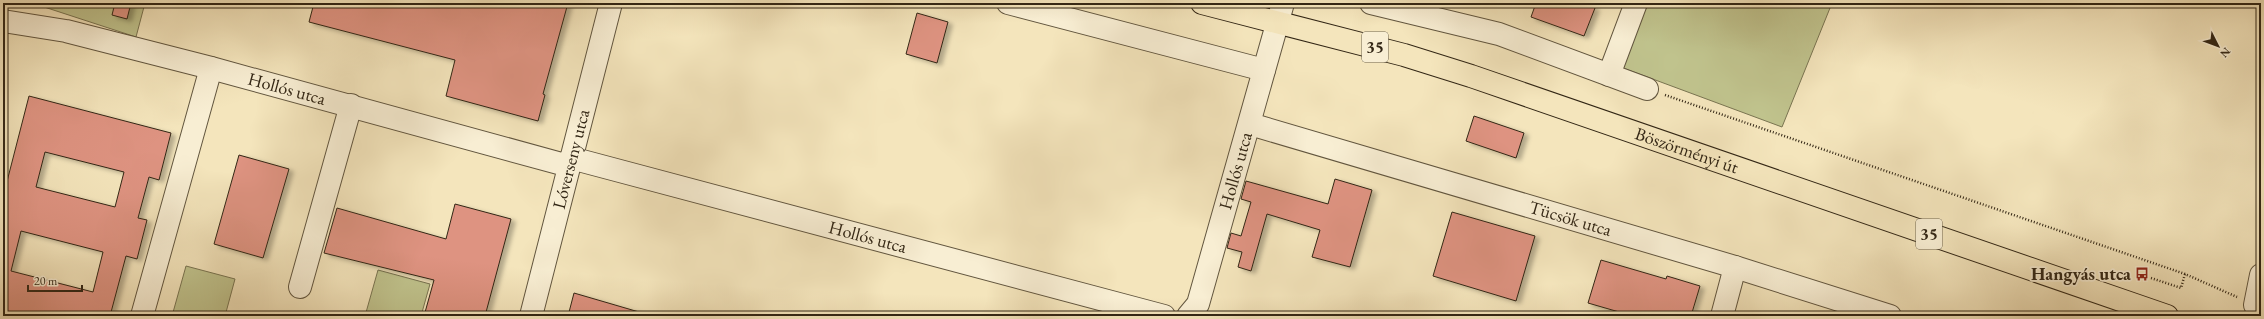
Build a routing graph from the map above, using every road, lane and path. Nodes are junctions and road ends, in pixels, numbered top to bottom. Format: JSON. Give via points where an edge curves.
{"nodes":[{"id":1,"x":611,"y":3,"type":"edge"},
{"id":2,"x":1008,"y":3,"type":"edge"},
{"id":3,"x":1202,"y":3,"type":"edge"},
{"id":4,"x":1371,"y":3,"type":"edge"},
{"id":5,"x":1636,"y":3,"type":"edge"},
{"id":6,"x":1280,"y":12,"type":"edge"},
{"id":7,"x":3,"y":21,"type":"edge"},
{"id":8,"x":211,"y":68,"type":"junction"},
{"id":9,"x":1264,"y":70,"type":"junction"},
{"id":10,"x":1609,"y":75,"type":"junction"},
{"id":11,"x":1647,"y":89,"type":"joint"},
{"id":12,"x":351,"y":105,"type":"junction"},
{"id":13,"x":1250,"y":124,"type":"junction"},
{"id":14,"x":570,"y":162,"type":"junction"},
{"id":15,"x":1735,"y":267,"type":"junction"},
{"id":16,"x":2185,"y":274,"type":"junction"},
{"id":17,"x":2261,"y":275,"type":"edge"},
{"id":18,"x":2151,"y":278,"type":"dead end"},
{"id":19,"x":300,"y":287,"type":"dead end"},
{"id":20,"x":2258,"y":306,"type":"edge"},
{"id":21,"x":1196,"y":312,"type":"edge"},
{"id":22,"x":142,"y":316,"type":"edge"},
{"id":23,"x":532,"y":316,"type":"edge"},
{"id":24,"x":1164,"y":316,"type":"edge"},
{"id":25,"x":1722,"y":316,"type":"edge"},
{"id":26,"x":1890,"y":316,"type":"edge"},
{"id":27,"x":2167,"y":316,"type":"edge"}],
"edges":[{"from":1,"to":14,"type":"street","name":"Lóverseny utca"},
{"from":2,"to":9,"type":"street"},
{"from":3,"to":6,"type":"main road","name":"Böszörményi út","number":"35"},
{"from":4,"to":10,"type":"street","via":[[1499,34]]},
{"from":5,"to":10,"type":"street"},
{"from":6,"to":9,"type":"street","name":"Hollós utca"},
{"from":6,"to":27,"type":"main road","name":"Böszörményi út","number":"35"},
{"from":7,"to":8,"type":"street","name":"Hollós utca","via":[[66,32]]},
{"from":8,"to":12,"type":"street","name":"Hollós utca"},
{"from":8,"to":22,"type":"street"},
{"from":9,"to":13,"type":"street","name":"Hollós utca"},
{"from":10,"to":11,"type":"street"},
{"from":11,"to":16,"type":"path"},
{"from":12,"to":14,"type":"street","name":"Hollós utca"},
{"from":12,"to":19,"type":"street"},
{"from":13,"to":15,"type":"street","name":"Tücsök utca"},
{"from":13,"to":21,"type":"street","name":"Hollós utca"},
{"from":14,"to":23,"type":"street","name":"Lóverseny utca"},
{"from":14,"to":24,"type":"street","name":"Hollós utca"},
{"from":15,"to":25,"type":"street"},
{"from":15,"to":26,"type":"street","name":"Tücsök utca"},
{"from":16,"to":18,"type":"path","via":[[2181,288]]},
{"from":16,"to":20,"type":"path"},
{"from":17,"to":20,"type":"street"}]}
